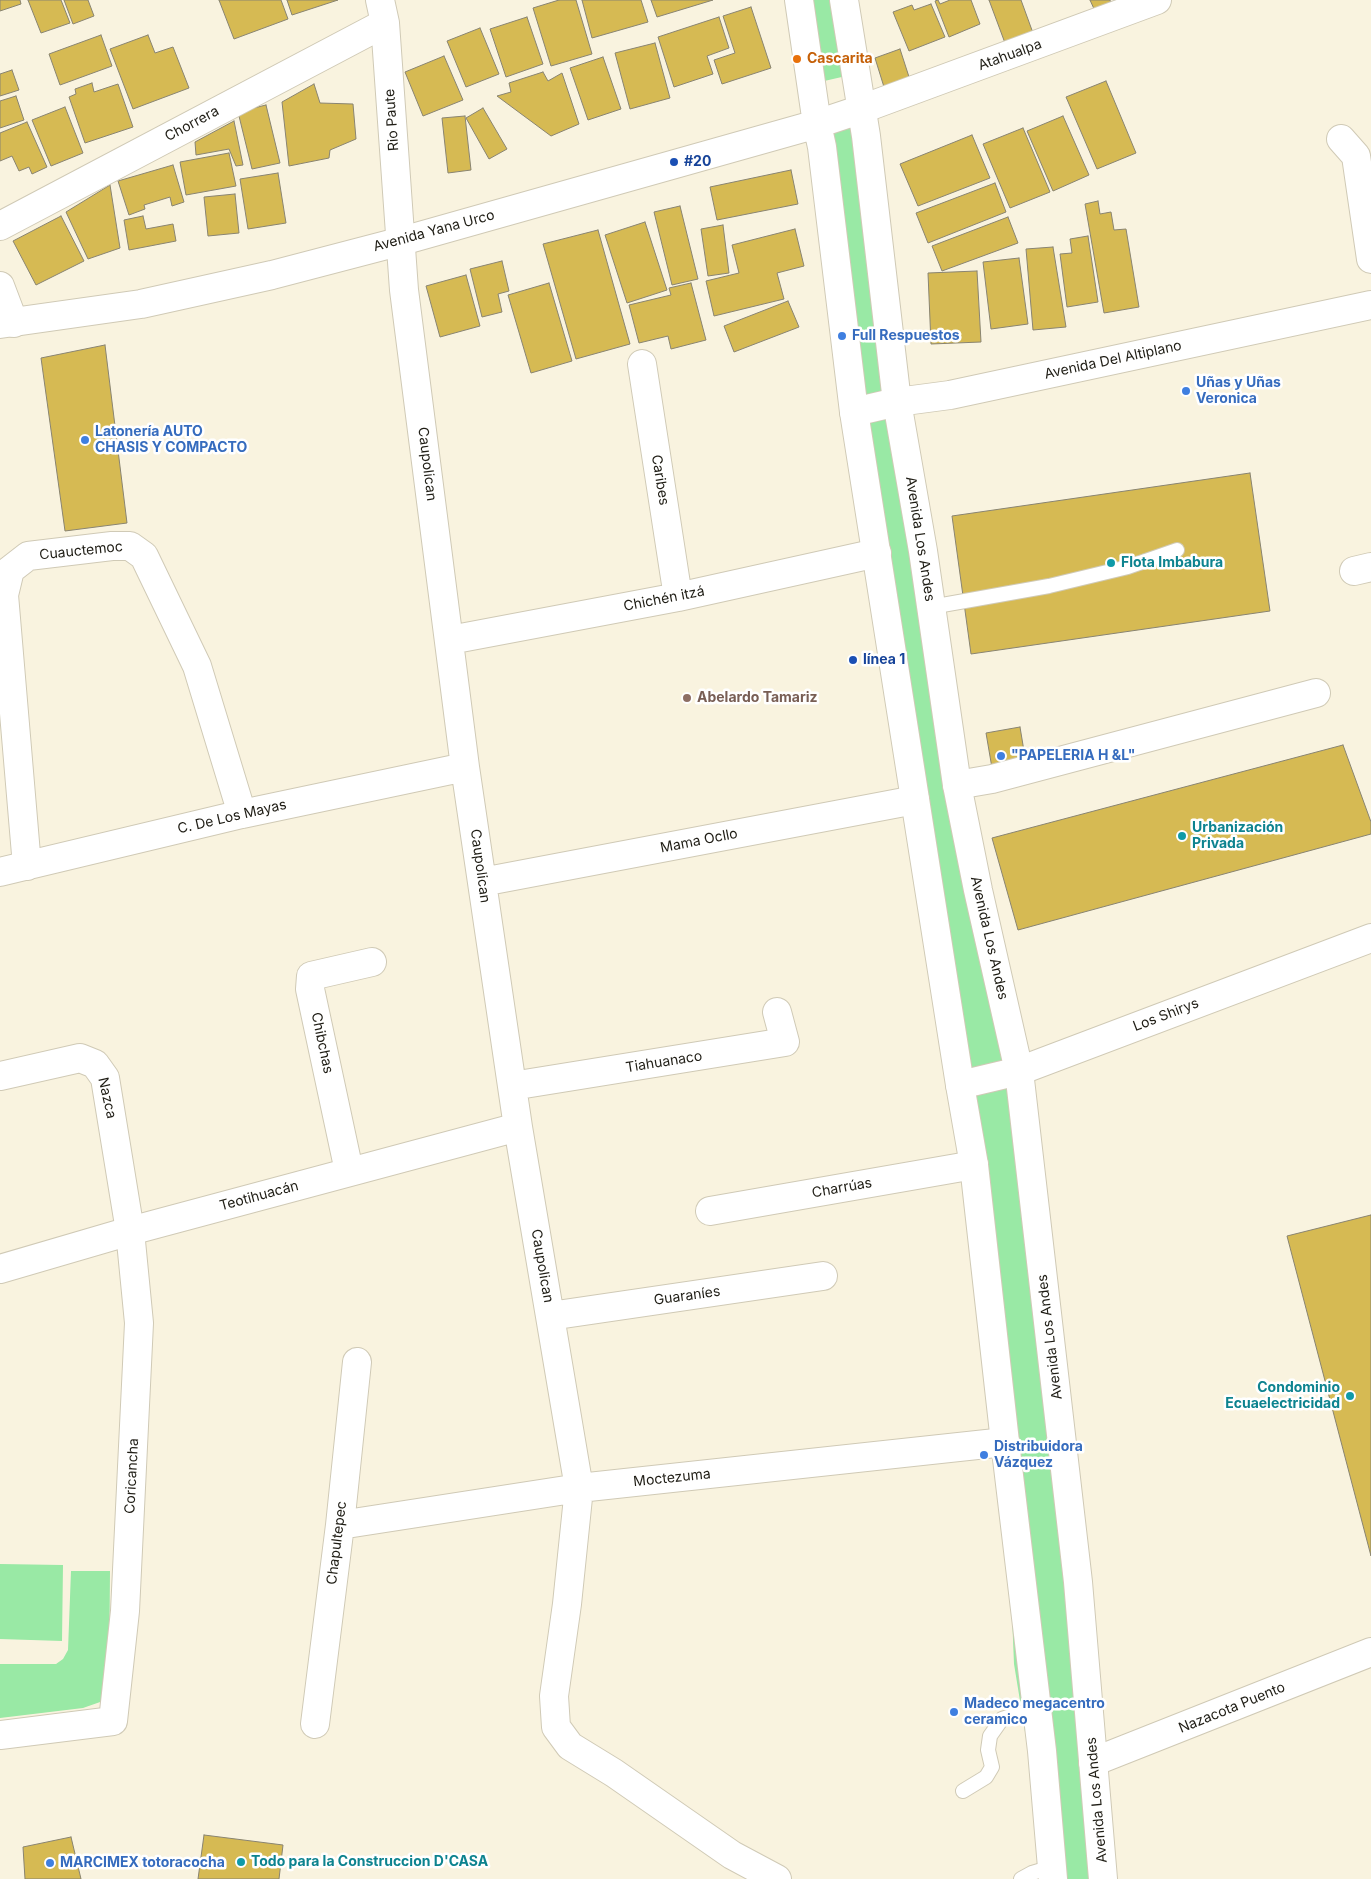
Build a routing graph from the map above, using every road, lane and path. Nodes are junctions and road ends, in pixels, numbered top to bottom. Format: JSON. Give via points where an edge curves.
{"nodes":[{"id":1,"x":799,"y":0,"type":"edge"},
{"id":2,"x":844,"y":0,"type":"edge"},
{"id":3,"x":1157,"y":0,"type":"edge"},
{"id":4,"x":1129,"y":5,"type":"edge"},
{"id":5,"x":382,"y":11,"type":"edge"},
{"id":6,"x":862,"y":109,"type":"junction"},
{"id":7,"x":816,"y":124,"type":"junction"},
{"id":8,"x":1341,"y":139,"type":"dead end"},
{"id":9,"x":0,"y":226,"type":"edge"},
{"id":10,"x":402,"y":240,"type":"junction"},
{"id":11,"x":1371,"y":259,"type":"edge"},
{"id":12,"x":0,"y":286,"type":"edge"},
{"id":13,"x":1371,"y":305,"type":"edge"},
{"id":14,"x":7,"y":323,"type":"edge"},
{"id":15,"x":642,"y":364,"type":"dead end"},
{"id":16,"x":897,"y":402,"type":"junction"},
{"id":17,"x":854,"y":412,"type":"junction"},
{"id":18,"x":1177,"y":550,"type":"dead end"},
{"id":19,"x":876,"y":553,"type":"junction"},
{"id":20,"x":678,"y":597,"type":"junction"},
{"id":21,"x":931,"y":607,"type":"junction"},
{"id":22,"x":450,"y":640,"type":"junction"},
{"id":23,"x":1316,"y":693,"type":"dead end"},
{"id":24,"x":465,"y":767,"type":"junction"},
{"id":25,"x":957,"y":785,"type":"junction"},
{"id":26,"x":915,"y":800,"type":"junction"},
{"id":27,"x":242,"y":814,"type":"junction"},
{"id":28,"x":27,"y":866,"type":"junction"},
{"id":29,"x":0,"y":872,"type":"edge"},
{"id":30,"x":482,"y":882,"type":"junction"},
{"id":31,"x":1371,"y":938,"type":"edge"},
{"id":32,"x":372,"y":962,"type":"dead end"},
{"id":33,"x":777,"y":1012,"type":"dead end"},
{"id":34,"x":1019,"y":1071,"type":"junction"},
{"id":35,"x":0,"y":1076,"type":"edge"},
{"id":36,"x":960,"y":1085,"type":"junction"},
{"id":37,"x":512,"y":1086,"type":"junction"},
{"id":38,"x":518,"y":1127,"type":"junction"},
{"id":39,"x":974,"y":1165,"type":"junction"},
{"id":40,"x":349,"y":1171,"type":"junction"},
{"id":41,"x":710,"y":1211,"type":"dead end"},
{"id":42,"x":130,"y":1231,"type":"junction"},
{"id":43,"x":0,"y":1269,"type":"edge"},
{"id":44,"x":823,"y":1276,"type":"dead end"},
{"id":45,"x":550,"y":1316,"type":"junction"},
{"id":46,"x":357,"y":1362,"type":"dead end"},
{"id":47,"x":1005,"y":1442,"type":"junction"},
{"id":48,"x":579,"y":1488,"type":"junction"},
{"id":49,"x":340,"y":1525,"type":"junction"},
{"id":50,"x":1371,"y":1652,"type":"edge"},
{"id":51,"x":1037,"y":1708,"type":"junction"},
{"id":52,"x":315,"y":1724,"type":"dead end"},
{"id":53,"x":0,"y":1735,"type":"edge"},
{"id":54,"x":1093,"y":1762,"type":"junction"},
{"id":55,"x":963,"y":1790,"type":"dead end"},
{"id":56,"x":1052,"y":1873,"type":"edge"},
{"id":57,"x":777,"y":1879,"type":"edge"},
{"id":58,"x":1021,"y":1879,"type":"edge"},
{"id":59,"x":1104,"y":1879,"type":"edge"}],
"edges":[{"from":1,"to":7,"type":"street"},
{"from":2,"to":6,"type":"street","name":"Avenida Los Andes"},
{"from":3,"to":4,"type":"street","name":"Atahualpa"},
{"from":4,"to":6,"type":"street","name":"Atahualpa"},
{"from":5,"to":9,"type":"street","name":"Chorrera"},
{"from":5,"to":10,"type":"street","name":"Rio Paute"},
{"from":6,"to":7,"type":"street","name":"Avenida Yana Urco"},
{"from":6,"to":16,"type":"street","name":"Avenida Los Andes"},
{"from":7,"to":10,"type":"street","name":"Avenida Yana Urco"},
{"from":7,"to":17,"type":"street","via":[[822,147]]},
{"from":8,"to":11,"type":"street","via":[[1356,156]]},
{"from":10,"to":14,"type":"street","name":"Avenida Yana Urco","via":[[272,275],[141,304]]},
{"from":10,"to":22,"type":"street","name":"Caupolican","via":[[404,290]]},
{"from":12,"to":14,"type":"street"},
{"from":13,"to":16,"type":"street","name":"Avenida Del Altiplano","via":[[950,394]]},
{"from":15,"to":20,"type":"street","name":"Caribes"},
{"from":16,"to":17,"type":"street","name":"Avenida Del Altiplano"},
{"from":16,"to":21,"type":"street","name":"Avenida Los Andes"},
{"from":17,"to":19,"type":"street"},
{"from":18,"to":21,"type":"lane","via":[[1128,567],[1066,582]]},
{"from":19,"to":20,"type":"street","name":"Chichén itzá"},
{"from":19,"to":26,"type":"street"},
{"from":20,"to":22,"type":"street","name":"Chichén itzá"},
{"from":21,"to":25,"type":"street","name":"Avenida Los Andes"},
{"from":22,"to":24,"type":"street","name":"Caupolican"},
{"from":23,"to":25,"type":"street","via":[[992,779]]},
{"from":24,"to":27,"type":"street","name":"C. De Los Mayas"},
{"from":24,"to":30,"type":"street","name":"Caupolican"},
{"from":25,"to":34,"type":"street","name":"Avenida Los Andes"},
{"from":26,"to":30,"type":"street","name":"Mama Ocllo"},
{"from":26,"to":36,"type":"street"},
{"from":27,"to":28,"type":"street","name":"C. De Los Mayas"},
{"from":27,"to":28,"type":"street","name":"Cuauctemoc","via":[[197,666],[144,556],[130,546],[28,556],[10,570],[4,595]]},
{"from":28,"to":29,"type":"street","name":"C. De Los Mayas"},
{"from":30,"to":37,"type":"street","name":"Caupolican"},
{"from":31,"to":34,"type":"street","name":"Los Shirys"},
{"from":32,"to":40,"type":"street","name":"Chibchas","via":[[311,976],[310,989]]},
{"from":33,"to":37,"type":"street","name":"Tiahuanaco","via":[[785,1042]]},
{"from":34,"to":36,"type":"street","name":"Los Shirys"},
{"from":34,"to":54,"type":"street","name":"Avenida Los Andes","via":[[1078,1582]]},
{"from":35,"to":42,"type":"street","name":"Nazca","via":[[80,1058],[95,1064],[105,1078]]},
{"from":36,"to":39,"type":"street"},
{"from":37,"to":38,"type":"street","name":"Caupolican"},
{"from":38,"to":40,"type":"street","name":"Teotihuacán"},
{"from":38,"to":45,"type":"street","name":"Caupolican"},
{"from":39,"to":41,"type":"street","name":"Charrúas"},
{"from":39,"to":47,"type":"street"},
{"from":40,"to":42,"type":"street","name":"Teotihuacán"},
{"from":42,"to":43,"type":"street","name":"Teotihuacán"},
{"from":42,"to":53,"type":"street","name":"Coricancha","via":[[139,1323],[125,1611],[113,1721]]},
{"from":44,"to":45,"type":"street","name":"Guaraníes"},
{"from":45,"to":48,"type":"street","name":"Caupolican"},
{"from":46,"to":49,"type":"street","name":"Chapultepec"},
{"from":47,"to":48,"type":"street","name":"Moctezuma"},
{"from":47,"to":51,"type":"street"},
{"from":48,"to":49,"type":"street","name":"Moctezuma"},
{"from":48,"to":57,"type":"street","name":"Caupolican","via":[[554,1696],[556,1727],[570,1746],[732,1855]]},
{"from":49,"to":52,"type":"street","name":"Chapultepec"},
{"from":50,"to":54,"type":"street","name":"Nazacota Puento"},
{"from":51,"to":55,"type":"lane","via":[[1002,1719],[990,1736],[988,1750],[992,1767],[986,1777]]},
{"from":51,"to":56,"type":"street"},
{"from":54,"to":59,"type":"street","name":"Avenida Los Andes"},
{"from":56,"to":58,"type":"lane","via":[[1032,1873]]}]}
